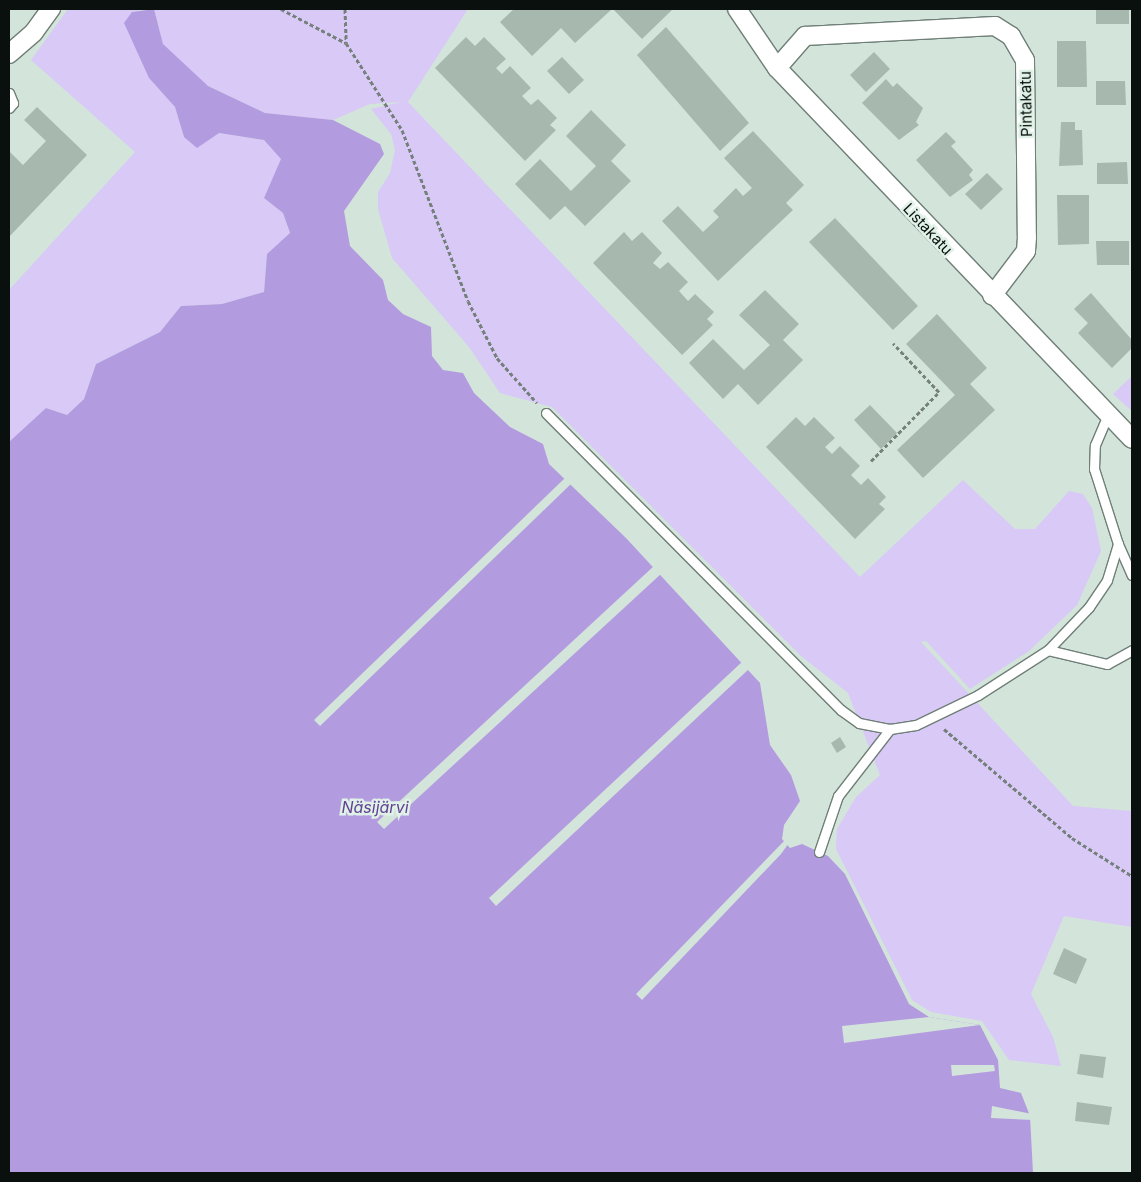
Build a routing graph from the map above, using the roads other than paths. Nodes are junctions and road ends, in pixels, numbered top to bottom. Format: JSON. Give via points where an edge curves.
{"nodes":[{"id":1,"x":52,"y":9,"type":"edge"},
{"id":2,"x":736,"y":9,"type":"edge"},
{"id":3,"x":9,"y":54,"type":"edge"},
{"id":4,"x":777,"y":68,"type":"junction"},
{"id":5,"x":9,"y":93,"type":"edge"},
{"id":6,"x":9,"y":108,"type":"edge"},
{"id":7,"x":992,"y":296,"type":"junction"},
{"id":8,"x":546,"y":413,"type":"road end"},
{"id":9,"x":1108,"y":414,"type":"junction"},
{"id":10,"x":1132,"y":439,"type":"edge"},
{"id":11,"x":1118,"y":544,"type":"junction"},
{"id":12,"x":1132,"y":575,"type":"edge"},
{"id":13,"x":1048,"y":650,"type":"junction"},
{"id":14,"x":1132,"y":650,"type":"edge"},
{"id":15,"x":890,"y":729,"type":"junction"},
{"id":16,"x":818,"y":852,"type":"dead end"}],
"edges":[{"from":1,"to":3,"type":"street","via":[[34,32]]},
{"from":2,"to":4,"type":"street","name":"Listakatu"},
{"from":4,"to":7,"type":"street","name":"Listakatu"},
{"from":4,"to":7,"type":"street","name":"Pintakatu","via":[[804,36],[995,26],[1011,36],[1025,60],[1026,251]]},
{"from":5,"to":6,"type":"lane","via":[[12,103]]},
{"from":7,"to":9,"type":"street","name":"Listakatu"},
{"from":8,"to":15,"type":"lane","via":[[841,710],[859,723]]},
{"from":9,"to":10,"type":"street","name":"Listakatu"},
{"from":9,"to":11,"type":"lane","via":[[1095,445],[1094,468]]},
{"from":11,"to":12,"type":"lane"},
{"from":11,"to":13,"type":"lane","via":[[1108,580]]},
{"from":13,"to":14,"type":"lane","via":[[1107,664]]},
{"from":13,"to":15,"type":"lane","via":[[932,718]]},
{"from":15,"to":16,"type":"lane","via":[[838,796]]}]}
